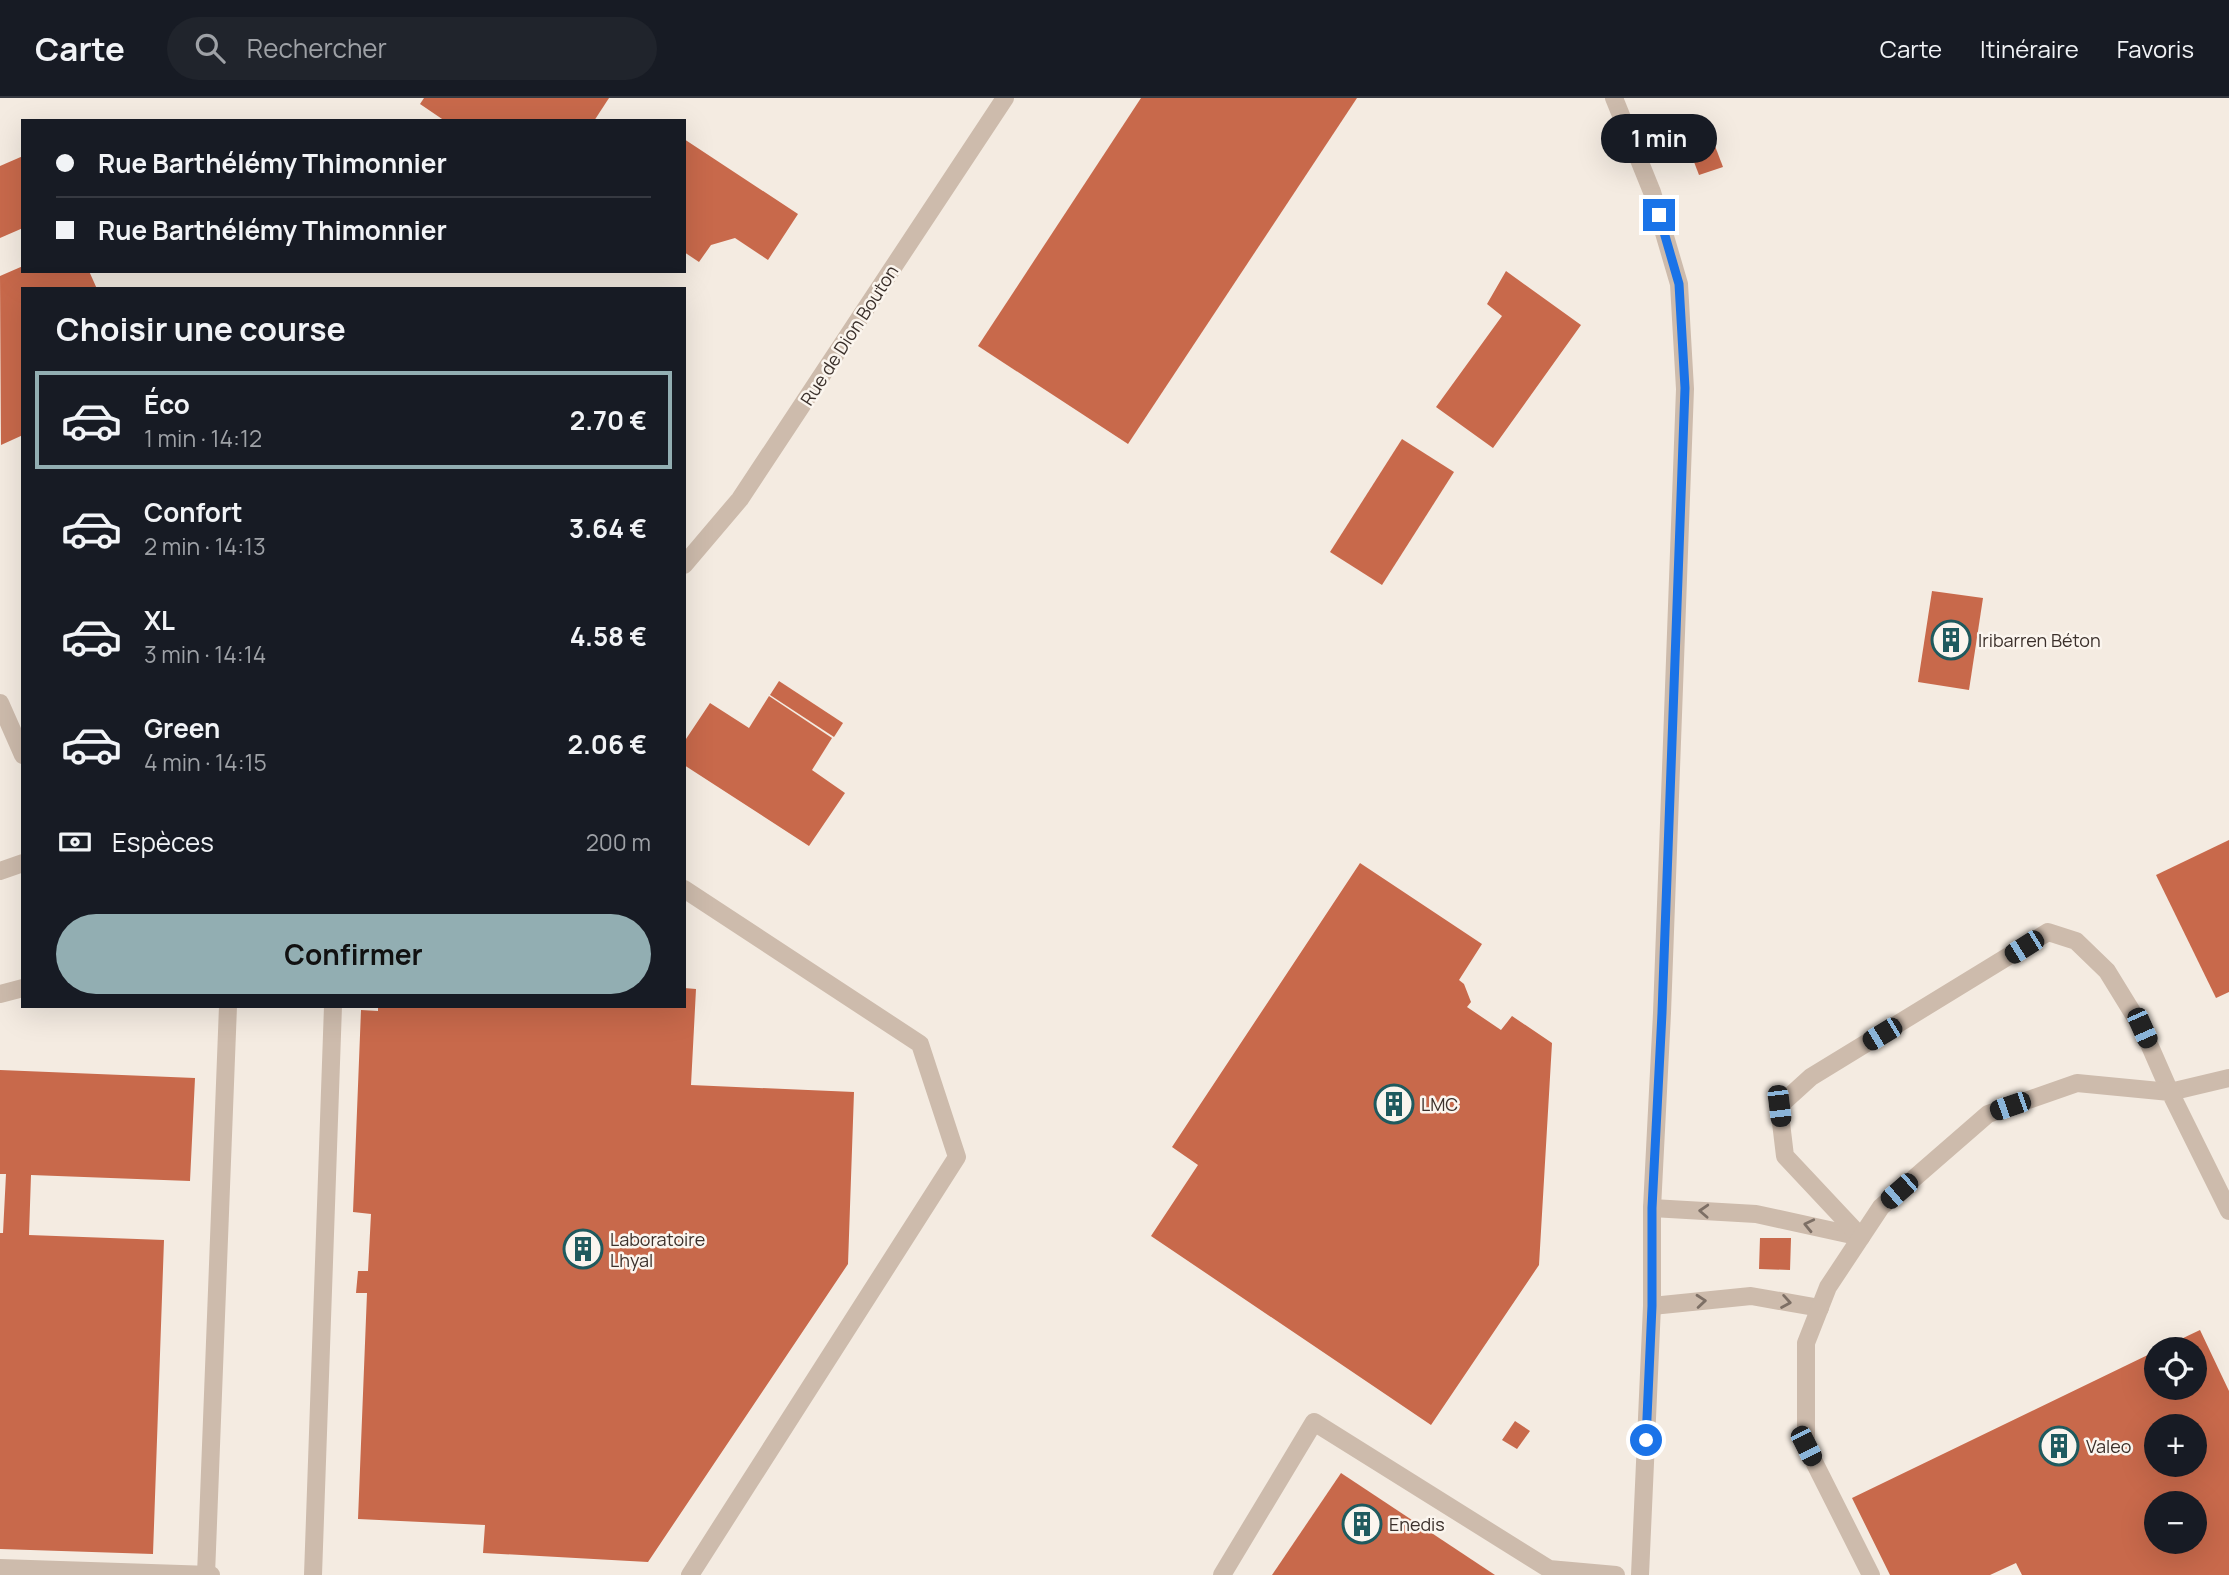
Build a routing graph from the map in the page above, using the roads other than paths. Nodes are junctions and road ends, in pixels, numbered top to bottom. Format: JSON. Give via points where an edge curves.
{"nodes":[{"id":1,"x":1005,"y":98,"type":"edge"},
{"id":2,"x":1615,"y":98,"type":"edge"},
{"id":3,"x":686,"y":563,"type":"edge"},
{"id":4,"x":0,"y":703,"type":"edge"},
{"id":5,"x":21,"y":750,"type":"edge"},
{"id":6,"x":21,"y":864,"type":"edge"},
{"id":7,"x":0,"y":871,"type":"edge"},
{"id":8,"x":686,"y":890,"type":"edge"},
{"id":9,"x":21,"y":989,"type":"edge"},
{"id":10,"x":0,"y":994,"type":"edge"},
{"id":11,"x":228,"y":1008,"type":"edge"},
{"id":12,"x":333,"y":1008,"type":"edge"},
{"id":13,"x":2229,"y":1078,"type":"edge"},
{"id":14,"x":2170,"y":1092,"type":"junction"},
{"id":15,"x":1652,"y":1208,"type":"junction"},
{"id":16,"x":2229,"y":1211,"type":"edge"},
{"id":17,"x":1861,"y":1237,"type":"junction"},
{"id":18,"x":1652,"y":1306,"type":"junction"},
{"id":19,"x":1820,"y":1308,"type":"junction"},
{"id":20,"x":0,"y":1568,"type":"edge"},
{"id":21,"x":209,"y":1575,"type":"edge"},
{"id":22,"x":313,"y":1575,"type":"edge"},
{"id":23,"x":690,"y":1575,"type":"edge"},
{"id":24,"x":1222,"y":1575,"type":"edge"},
{"id":25,"x":1616,"y":1575,"type":"edge"},
{"id":26,"x":1640,"y":1575,"type":"edge"},
{"id":27,"x":1871,"y":1575,"type":"edge"}],
"edges":[{"from":1,"to":3,"type":"street","name":"Rue de Dion Bouton","via":[[740,499]]},
{"from":2,"to":15,"type":"street","via":[[1652,192],[1679,284],[1685,388]]},
{"from":4,"to":5,"type":"street"},
{"from":6,"to":7,"type":"street"},
{"from":8,"to":23,"type":"street","via":[[920,1044],[957,1157]]},
{"from":9,"to":10,"type":"street"},
{"from":11,"to":21,"type":"street"},
{"from":12,"to":22,"type":"street"},
{"from":13,"to":14,"type":"street"},
{"from":14,"to":16,"type":"street"},
{"from":14,"to":17,"type":"street","via":[[2077,1083],[1988,1114],[1881,1207]]},
{"from":14,"to":17,"type":"street","via":[[2142,1028],[2107,971],[2076,942],[2048,932],[1811,1077],[1779,1106],[1785,1156]]},
{"from":17,"to":15,"type":"street","one_way":true,"via":[[1756,1214]]},
{"from":15,"to":18,"type":"street"},
{"from":17,"to":19,"type":"street","via":[[1828,1287]]},
{"from":18,"to":19,"type":"street","one_way":true,"via":[[1751,1296]]},
{"from":18,"to":26,"type":"street"},
{"from":19,"to":27,"type":"street","via":[[1806,1343],[1806,1446]]},
{"from":20,"to":21,"type":"street"},
{"from":24,"to":25,"type":"street","via":[[1314,1422],[1549,1569]]}]}
